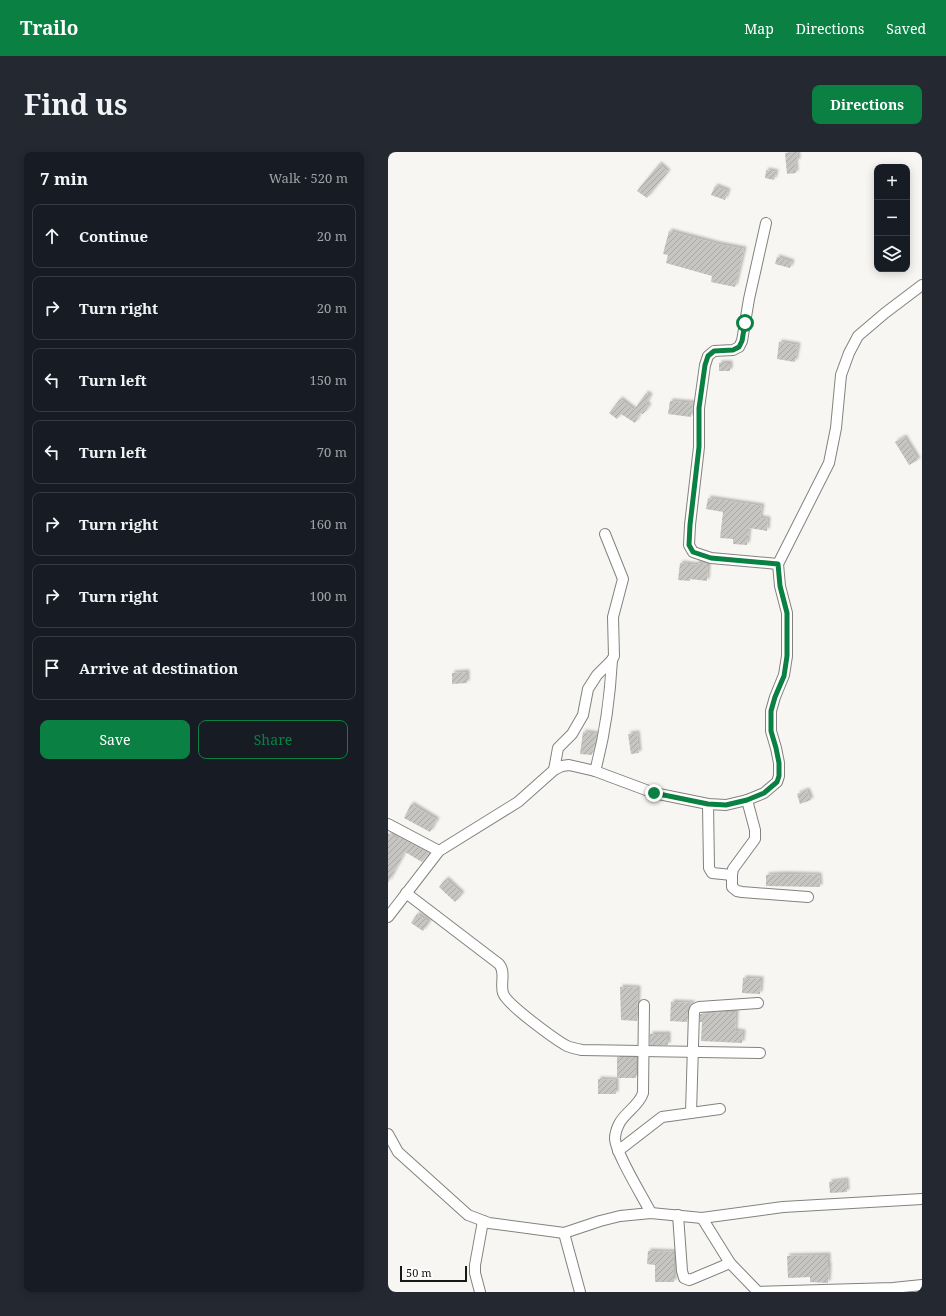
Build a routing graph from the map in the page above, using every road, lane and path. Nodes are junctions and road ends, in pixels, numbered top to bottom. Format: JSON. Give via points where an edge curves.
{"nodes":[{"id":1,"x":766,"y":223,"type":"dead end"},
{"id":2,"x":922,"y":285,"type":"edge"},
{"id":3,"x":606,"y":534,"type":"dead end"},
{"id":4,"x":778,"y":564,"type":"junction"},
{"id":5,"x":612,"y":660,"type":"junction"},
{"id":6,"x":554,"y":770,"type":"junction"},
{"id":7,"x":595,"y":771,"type":"junction"},
{"id":8,"x":747,"y":800,"type":"junction"},
{"id":9,"x":708,"y":804,"type":"junction"},
{"id":10,"x":388,"y":824,"type":"edge"},
{"id":11,"x":439,"y":851,"type":"junction"},
{"id":12,"x":732,"y":875,"type":"junction"},
{"id":13,"x":406,"y":893,"type":"junction"},
{"id":14,"x":808,"y":897,"type":"dead end"},
{"id":15,"x":388,"y":917,"type":"edge"},
{"id":16,"x":758,"y":1002,"type":"dead end"},
{"id":17,"x":644,"y":1005,"type":"dead end"},
{"id":18,"x":644,"y":1051,"type":"junction"},
{"id":19,"x":693,"y":1052,"type":"junction"},
{"id":20,"x":760,"y":1053,"type":"dead end"},
{"id":21,"x":720,"y":1109,"type":"dead end"},
{"id":22,"x":691,"y":1113,"type":"junction"},
{"id":23,"x":388,"y":1134,"type":"edge"},
{"id":24,"x":618,"y":1151,"type":"junction"},
{"id":25,"x":398,"y":1152,"type":"junction"},
{"id":26,"x":388,"y":1155,"type":"edge"},
{"id":27,"x":922,"y":1199,"type":"edge"},
{"id":28,"x":651,"y":1213,"type":"junction"},
{"id":29,"x":678,"y":1215,"type":"junction"},
{"id":30,"x":702,"y":1218,"type":"junction"},
{"id":31,"x":482,"y":1221,"type":"junction"},
{"id":32,"x":564,"y":1233,"type":"junction"},
{"id":33,"x":730,"y":1263,"type":"junction"},
{"id":34,"x":922,"y":1285,"type":"edge"},
{"id":35,"x":847,"y":1291,"type":"edge"},
{"id":36,"x":480,"y":1292,"type":"edge"},
{"id":37,"x":580,"y":1292,"type":"edge"},
{"id":38,"x":758,"y":1292,"type":"edge"}],
"edges":[{"from":1,"to":4,"type":"street","via":[[742,341],[739,347],[733,350],[714,351],[708,356],[705,365],[699,408],[699,447],[689,545],[693,552],[711,558]]},
{"from":2,"to":4,"type":"street","via":[[858,336],[849,353],[841,375],[836,428],[829,463]]},
{"from":3,"to":5,"type":"street","via":[[623,579],[613,617],[615,650]]},
{"from":4,"to":8,"type":"street","via":[[780,586],[787,613],[787,656],[784,676],[771,711],[771,731],[779,763],[779,776],[771,788]]},
{"from":5,"to":6,"type":"street","via":[[588,689],[583,715],[572,734],[558,748]]},
{"from":5,"to":7,"type":"street","via":[[611,688],[601,751]]},
{"from":6,"to":7,"type":"street","via":[[569,765]]},
{"from":6,"to":11,"type":"street","via":[[518,802]]},
{"from":7,"to":9,"type":"street","via":[[654,793]]},
{"from":8,"to":9,"type":"street","via":[[726,805]]},
{"from":8,"to":12,"type":"street","via":[[755,839]]},
{"from":9,"to":12,"type":"street","via":[[709,868],[712,873]]},
{"from":10,"to":11,"type":"street"},
{"from":11,"to":13,"type":"street"},
{"from":12,"to":14,"type":"street","via":[[732,887],[737,892]]},
{"from":13,"to":15,"type":"street"},
{"from":13,"to":18,"type":"street","via":[[499,964],[502,969],[502,992],[506,999],[515,1009],[567,1046],[582,1050]]},
{"from":16,"to":19,"type":"street","via":[[695,1009]]},
{"from":17,"to":18,"type":"street"},
{"from":18,"to":19,"type":"street"},
{"from":18,"to":24,"type":"street","via":[[644,1093],[617,1128],[615,1138]]},
{"from":19,"to":20,"type":"street"},
{"from":19,"to":22,"type":"street"},
{"from":21,"to":22,"type":"street"},
{"from":22,"to":24,"type":"street","via":[[662,1117]]},
{"from":23,"to":25,"type":"street"},
{"from":24,"to":28,"type":"street"},
{"from":25,"to":26,"type":"street"},
{"from":25,"to":31,"type":"street","via":[[468,1215]]},
{"from":27,"to":30,"type":"street","via":[[783,1207]]},
{"from":28,"to":29,"type":"street"},
{"from":28,"to":32,"type":"street","via":[[620,1216]]},
{"from":29,"to":30,"type":"street"},
{"from":29,"to":33,"type":"street","via":[[684,1278],[689,1280]]},
{"from":30,"to":33,"type":"street"},
{"from":31,"to":32,"type":"street"},
{"from":31,"to":36,"type":"street","via":[[475,1265]]},
{"from":32,"to":37,"type":"street"},
{"from":33,"to":38,"type":"street"},
{"from":34,"to":35,"type":"street"},
{"from":35,"to":38,"type":"street"}]}
